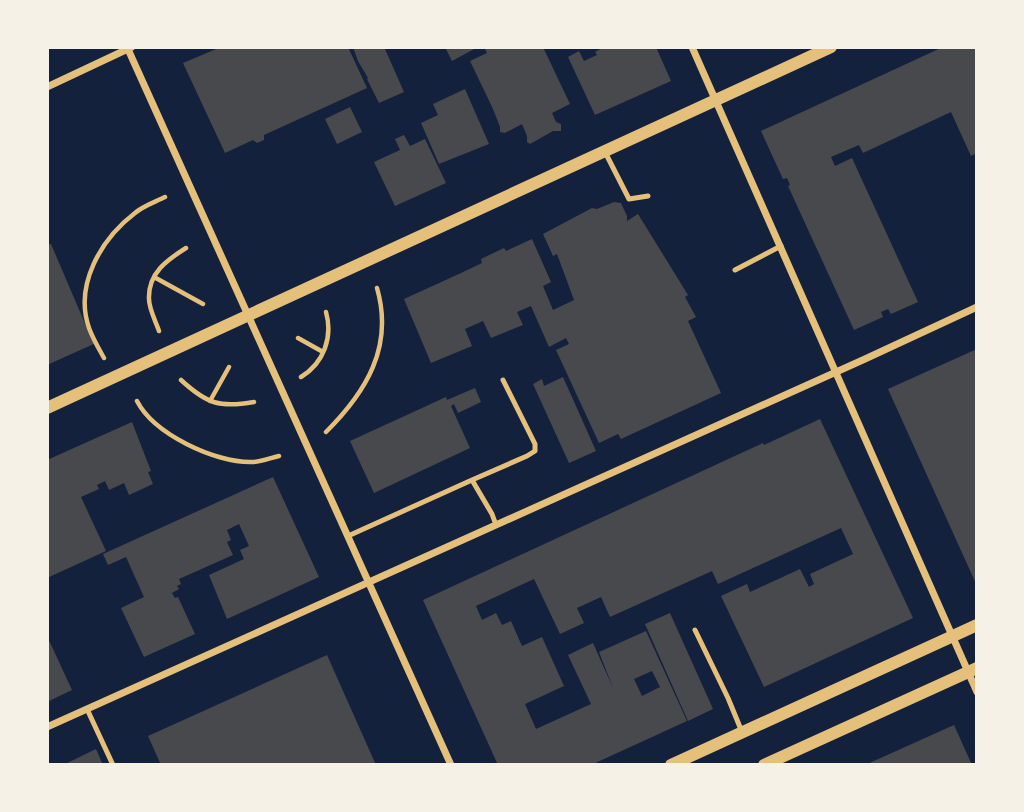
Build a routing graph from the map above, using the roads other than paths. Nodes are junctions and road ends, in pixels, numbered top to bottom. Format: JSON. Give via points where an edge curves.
{"nodes":[{"id":1,"x":692,"y":47,"type":"edge"},
{"id":2,"x":831,"y":47,"type":"edge"},
{"id":3,"x":129,"y":48,"type":"edge"},
{"id":4,"x":47,"y":87,"type":"edge"},
{"id":5,"x":716,"y":101,"type":"junction"},
{"id":6,"x":605,"y":152,"type":"junction"},
{"id":7,"x":648,"y":196,"type":"dead end"},
{"id":8,"x":781,"y":246,"type":"junction"},
{"id":9,"x":735,"y":270,"type":"dead end"},
{"id":10,"x":977,"y":307,"type":"edge"},
{"id":11,"x":248,"y":317,"type":"junction"},
{"id":12,"x":837,"y":372,"type":"junction"},
{"id":13,"x":503,"y":380,"type":"dead end"},
{"id":14,"x":47,"y":408,"type":"edge"},
{"id":15,"x":472,"y":480,"type":"junction"},
{"id":16,"x":496,"y":524,"type":"junction"},
{"id":17,"x":348,"y":536,"type":"junction"},
{"id":18,"x":369,"y":582,"type":"junction"},
{"id":19,"x":977,"y":625,"type":"edge"},
{"id":20,"x":695,"y":629,"type":"dead end"},
{"id":21,"x":951,"y":637,"type":"junction"},
{"id":22,"x":972,"y":670,"type":"edge"},
{"id":23,"x":977,"y":692,"type":"edge"},
{"id":24,"x":87,"y":709,"type":"junction"},
{"id":25,"x":47,"y":727,"type":"edge"},
{"id":26,"x":742,"y":732,"type":"junction"},
{"id":27,"x":113,"y":765,"type":"edge"},
{"id":28,"x":451,"y":765,"type":"edge"},
{"id":29,"x":671,"y":765,"type":"edge"},
{"id":30,"x":764,"y":765,"type":"edge"}],
"edges":[{"from":1,"to":5,"type":"street"},
{"from":2,"to":5,"type":"street"},
{"from":3,"to":4,"type":"street"},
{"from":3,"to":11,"type":"street"},
{"from":5,"to":6,"type":"street"},
{"from":5,"to":8,"type":"street"},
{"from":6,"to":7,"type":"lane","via":[[629,199]]},
{"from":6,"to":11,"type":"street"},
{"from":8,"to":9,"type":"lane"},
{"from":8,"to":12,"type":"street"},
{"from":10,"to":12,"type":"street"},
{"from":11,"to":14,"type":"street"},
{"from":11,"to":17,"type":"street"},
{"from":12,"to":16,"type":"street"},
{"from":12,"to":21,"type":"street"},
{"from":13,"to":15,"type":"lane","via":[[535,451]]},
{"from":15,"to":16,"type":"lane"},
{"from":15,"to":17,"type":"lane"},
{"from":16,"to":18,"type":"street"},
{"from":17,"to":18,"type":"street"},
{"from":18,"to":24,"type":"street"},
{"from":18,"to":28,"type":"street"},
{"from":19,"to":21,"type":"street"},
{"from":20,"to":26,"type":"lane"},
{"from":21,"to":22,"type":"street"},
{"from":21,"to":26,"type":"street"},
{"from":22,"to":23,"type":"street"},
{"from":22,"to":30,"type":"street"},
{"from":24,"to":25,"type":"street"},
{"from":24,"to":27,"type":"lane"},
{"from":26,"to":29,"type":"street"}]}
